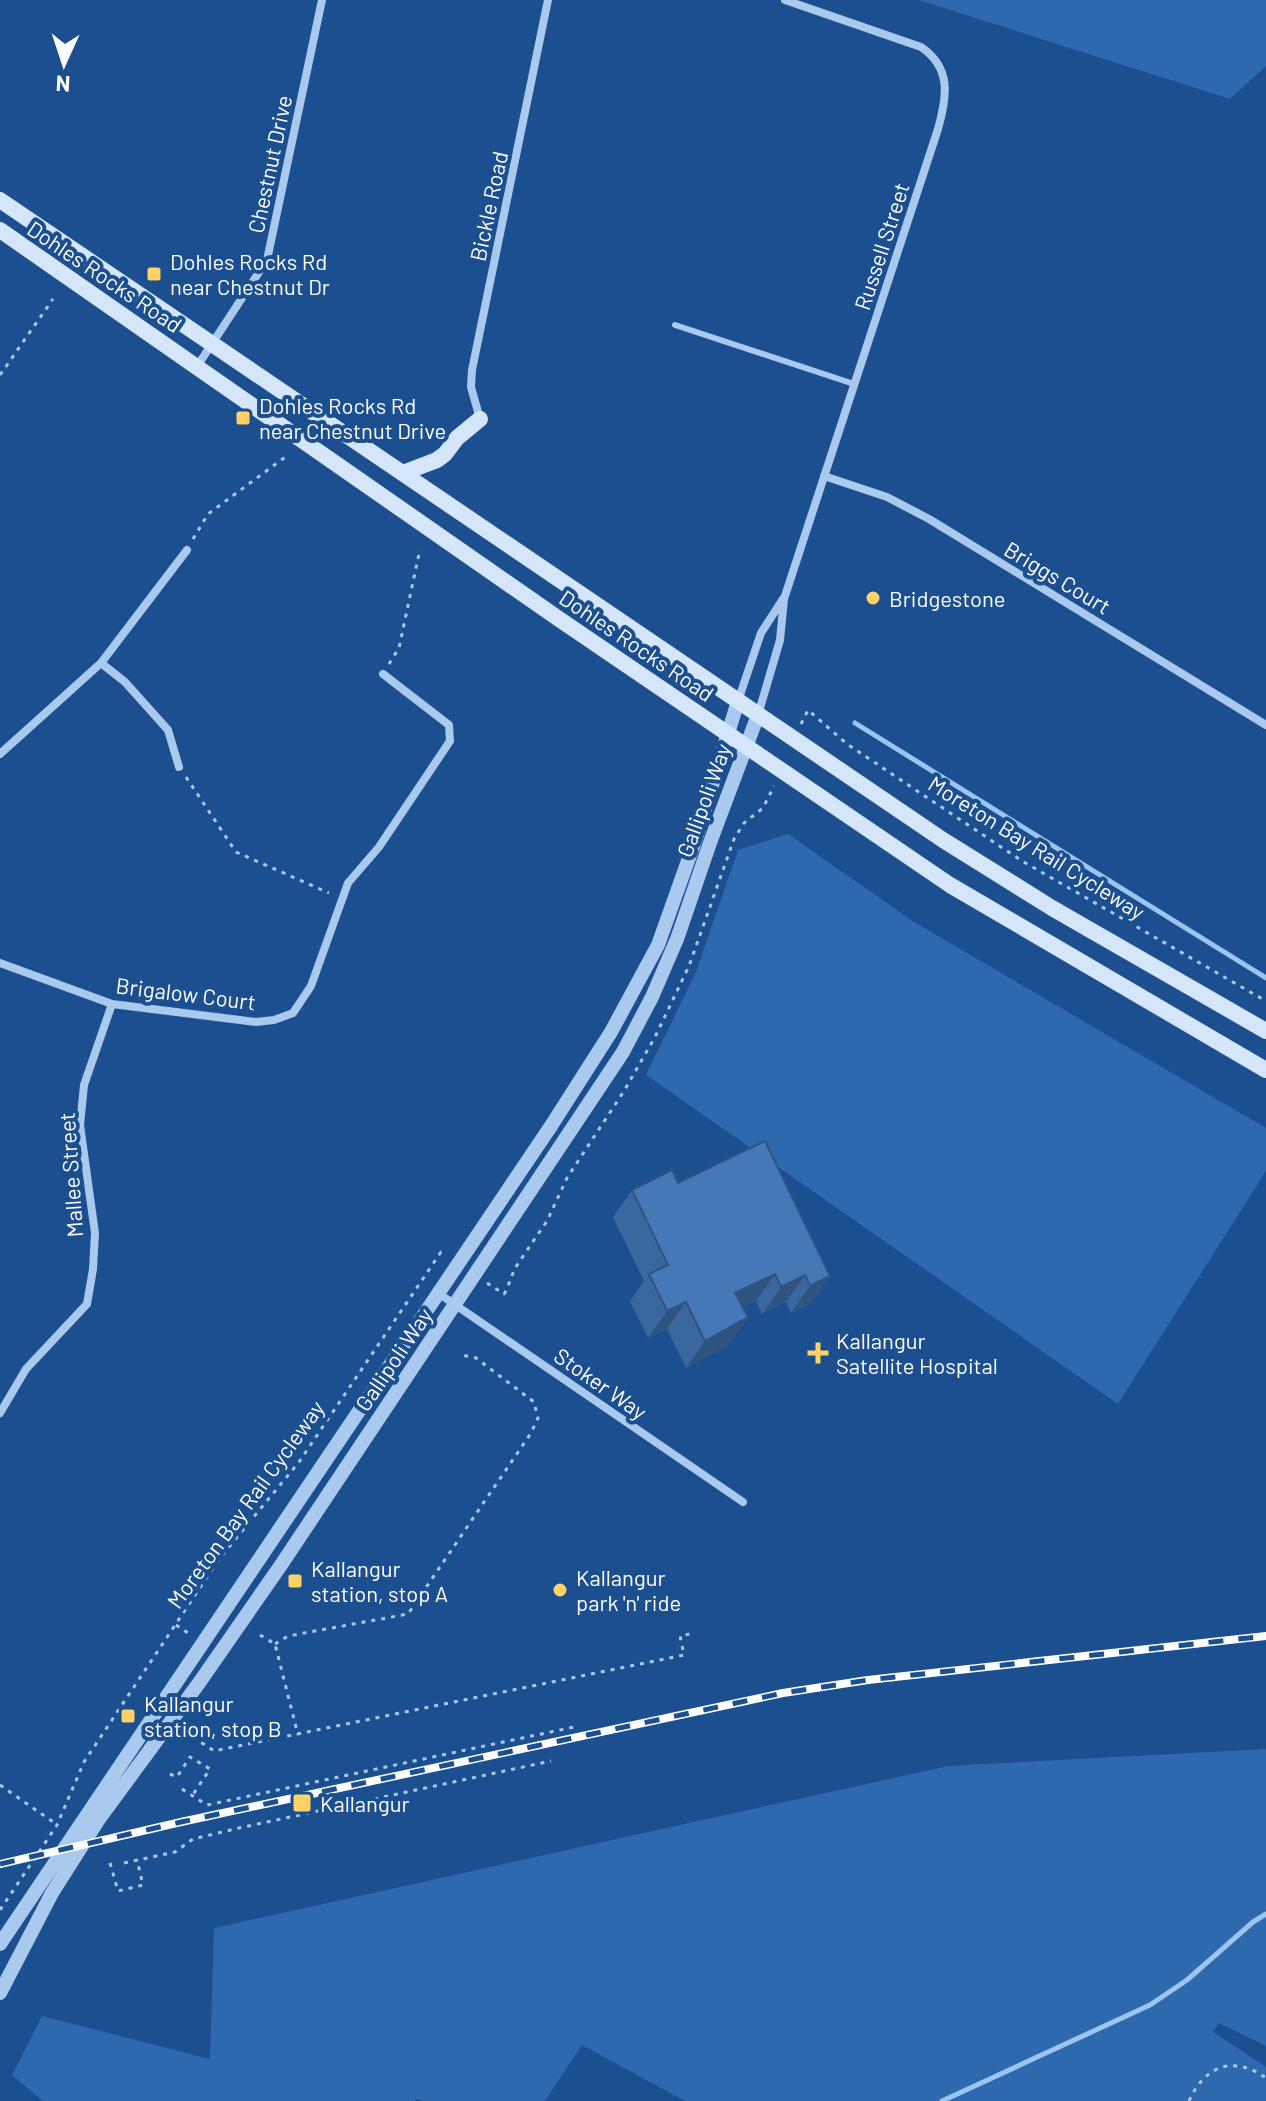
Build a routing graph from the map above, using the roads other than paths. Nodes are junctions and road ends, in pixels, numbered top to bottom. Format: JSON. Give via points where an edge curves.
{"nodes":[{"id":1,"x":322,"y":0,"type":"edge"},
{"id":2,"x":548,"y":0,"type":"edge"},
{"id":3,"x":785,"y":0,"type":"edge"},
{"id":4,"x":0,"y":200,"type":"edge"},
{"id":5,"x":0,"y":230,"type":"edge"},
{"id":6,"x":675,"y":325,"type":"dead end"},
{"id":7,"x":213,"y":344,"type":"junction"},
{"id":8,"x":198,"y":365,"type":"junction"},
{"id":9,"x":854,"y":384,"type":"junction"},
{"id":10,"x":480,"y":419,"type":"joint"},
{"id":11,"x":403,"y":473,"type":"junction"},
{"id":12,"x":824,"y":476,"type":"junction"},
{"id":13,"x":187,"y":550,"type":"road end"},
{"id":14,"x":784,"y":599,"type":"junction"},
{"id":15,"x":101,"y":663,"type":"junction"},
{"id":16,"x":383,"y":674,"type":"road end"},
{"id":17,"x":738,"y":701,"type":"junction"},
{"id":18,"x":758,"y":715,"type":"junction"},
{"id":19,"x":1266,"y":725,"type":"edge"},
{"id":20,"x":729,"y":735,"type":"junction"},
{"id":21,"x":747,"y":747,"type":"junction"},
{"id":22,"x":0,"y":754,"type":"edge"},
{"id":23,"x":179,"y":767,"type":"road end"},
{"id":24,"x":0,"y":963,"type":"edge"},
{"id":25,"x":112,"y":1004,"type":"junction"},
{"id":26,"x":1266,"y":1031,"type":"edge"},
{"id":27,"x":1266,"y":1070,"type":"edge"},
{"id":28,"x":438,"y":1293,"type":"junction"},
{"id":29,"x":456,"y":1305,"type":"junction"},
{"id":30,"x":0,"y":1413,"type":"edge"},
{"id":31,"x":743,"y":1502,"type":"dead end"},
{"id":32,"x":0,"y":1944,"type":"edge"},
{"id":33,"x":0,"y":1993,"type":"edge"}],
"edges":[{"from":1,"to":7,"type":"street","name":"Chestnut Drive","via":[[267,260]]},
{"from":2,"to":10,"type":"street","name":"Bickle Road","via":[[472,370]]},
{"from":3,"to":9,"type":"street","name":"Russell Street","via":[[921,47],[935,58],[945,79],[938,129]]},
{"from":4,"to":7,"type":"main road","name":"Dohles Rocks Road"},
{"from":5,"to":8,"type":"main road","name":"Dohles Rocks Road"},
{"from":6,"to":9,"type":"lane"},
{"from":7,"to":8,"type":"street","name":"Chestnut Drive"},
{"from":7,"to":11,"type":"main road","name":"Dohles Rocks Road"},
{"from":8,"to":20,"type":"main road","name":"Dohles Rocks Road"},
{"from":9,"to":12,"type":"street","name":"Russell Street"},
{"from":10,"to":11,"type":"main road","via":[[437,460]]},
{"from":11,"to":17,"type":"main road","name":"Dohles Rocks Road"},
{"from":12,"to":14,"type":"street","name":"Russell Street"},
{"from":12,"to":19,"type":"street","name":"Briggs Court","via":[[912,509]]},
{"from":13,"to":15,"type":"street"},
{"from":14,"to":17,"type":"street","name":"Russell Street","via":[[761,633]]},
{"from":14,"to":18,"type":"street","name":"Russell Street","via":[[780,640]]},
{"from":15,"to":22,"type":"street"},
{"from":15,"to":23,"type":"street","via":[[168,730]]},
{"from":16,"to":25,"type":"street","name":"Brigalow Court","via":[[449,725],[450,741],[379,847],[348,883],[311,986],[293,1013],[256,1022]]},
{"from":17,"to":18,"type":"main road","name":"Dohles Rocks Road"},
{"from":17,"to":20,"type":"street","name":"Gallipoli Way"},
{"from":18,"to":21,"type":"street","name":"Gallipoli Way"},
{"from":18,"to":26,"type":"main road","name":"Dohles Rocks Road","via":[[996,875]]},
{"from":20,"to":21,"type":"main road","name":"Dohles Rocks Road"},
{"from":20,"to":28,"type":"street","name":"Gallipoli Way","via":[[671,911],[644,973],[593,1063]]},
{"from":21,"to":27,"type":"main road","name":"Dohles Rocks Road","via":[[950,885]]},
{"from":21,"to":29,"type":"street","name":"Gallipoli Way","via":[[677,939],[637,1026],[603,1086]]},
{"from":24,"to":25,"type":"street","name":"Brigalow Court"},
{"from":25,"to":30,"type":"street","name":"Mallee Street","via":[[84,1085],[80,1125],[95,1233],[87,1304],[26,1369]]},
{"from":28,"to":29,"type":"street","name":"Stoker Way"},
{"from":28,"to":32,"type":"street","name":"Gallipoli Way"},
{"from":29,"to":31,"type":"street","name":"Stoker Way"},
{"from":29,"to":33,"type":"street","name":"Gallipoli Way","via":[[238,1628],[99,1819],[52,1893]]}]}
